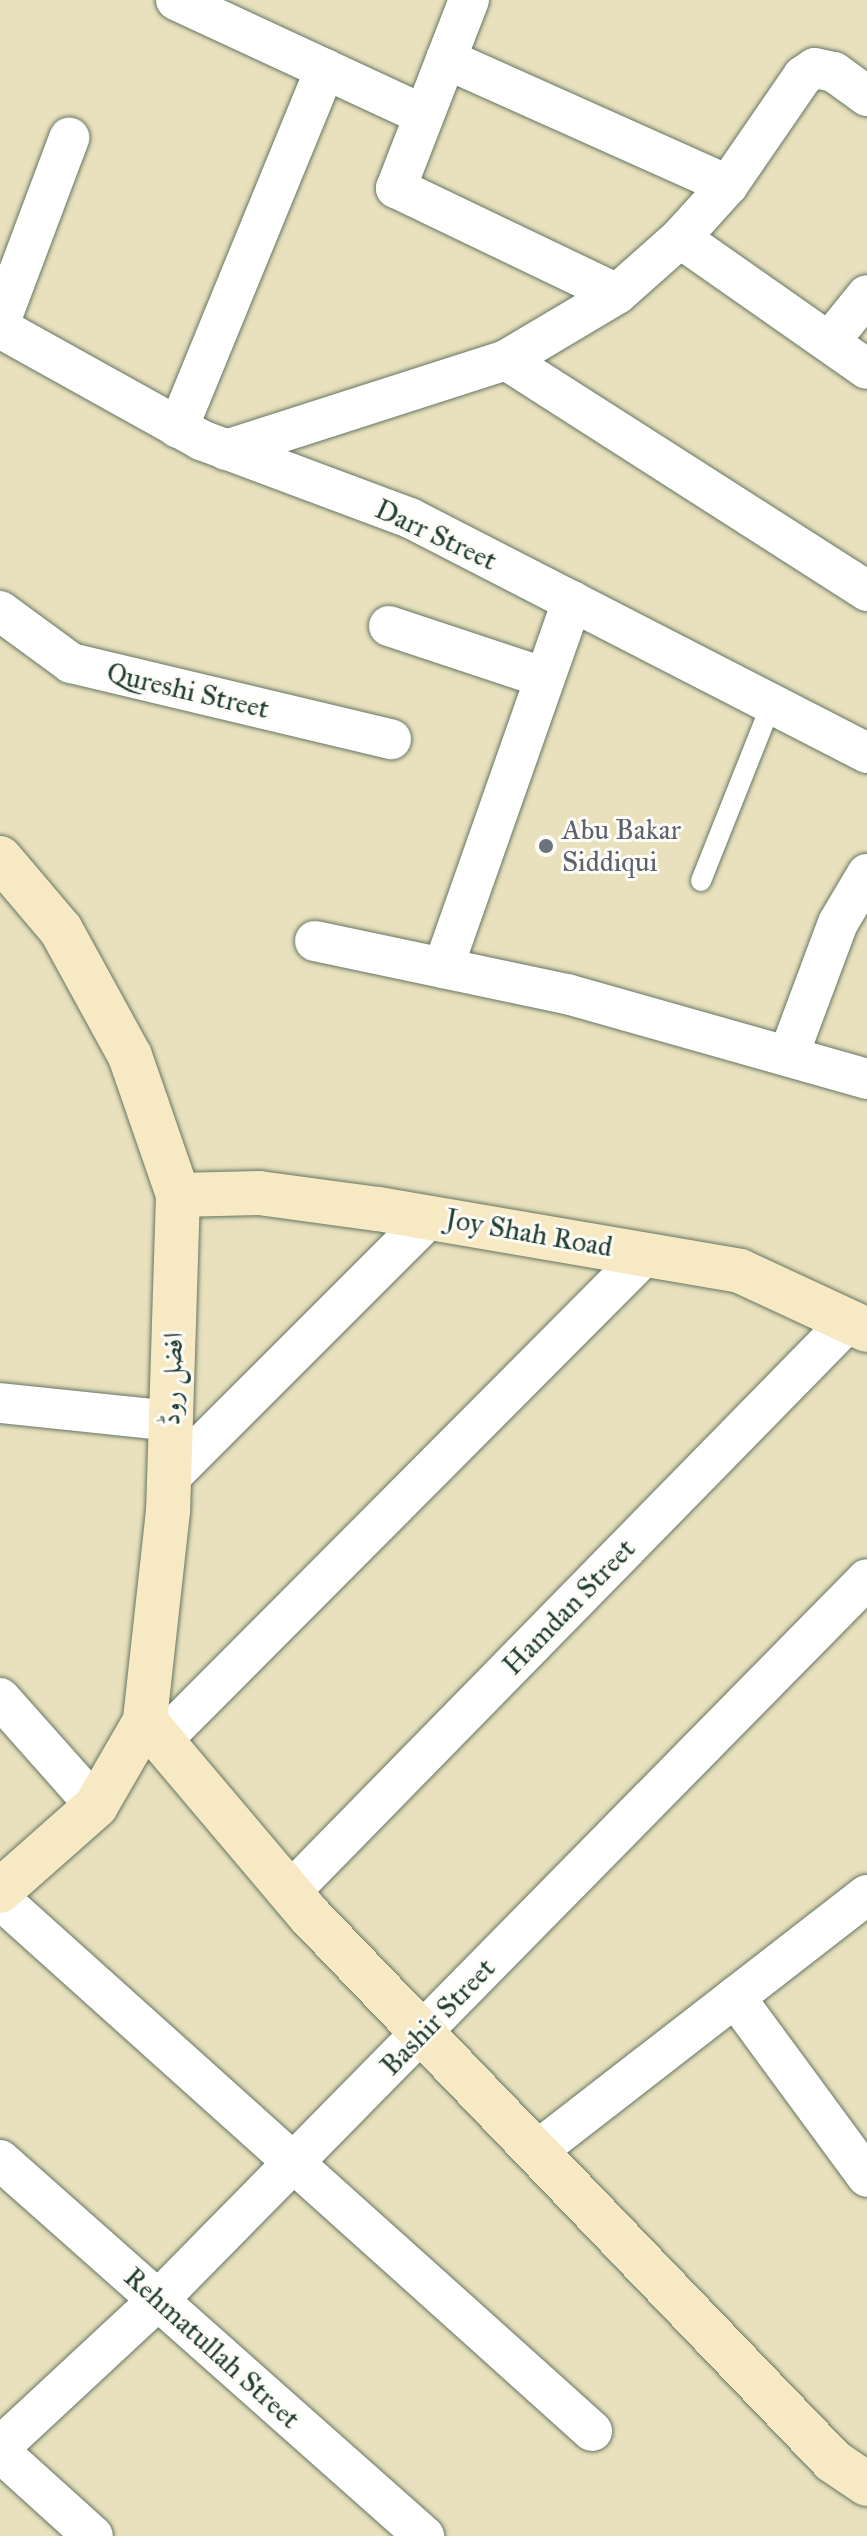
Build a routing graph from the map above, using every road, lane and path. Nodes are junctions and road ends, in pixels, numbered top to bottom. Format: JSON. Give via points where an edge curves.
{"nodes":[{"id":1,"x":176,"y":0,"type":"edge"},
{"id":2,"x":469,"y":0,"type":"edge"},
{"id":3,"x":446,"y":59,"type":"junction"},
{"id":4,"x":325,"y":69,"type":"junction"},
{"id":5,"x":867,"y":96,"type":"edge"},
{"id":6,"x":424,"y":115,"type":"junction"},
{"id":7,"x":69,"y":138,"type":"dead end"},
{"id":8,"x":728,"y":185,"type":"junction"},
{"id":9,"x":680,"y":238,"type":"junction"},
{"id":10,"x":617,"y":294,"type":"junction"},
{"id":11,"x":867,"y":295,"type":"edge"},
{"id":12,"x":0,"y":322,"type":"edge"},
{"id":13,"x":0,"y":328,"type":"edge"},
{"id":14,"x":829,"y":342,"type":"junction"},
{"id":15,"x":506,"y":360,"type":"junction"},
{"id":16,"x":867,"y":369,"type":"edge"},
{"id":17,"x":178,"y":428,"type":"junction"},
{"id":18,"x":226,"y":450,"type":"junction"},
{"id":19,"x":867,"y":591,"type":"edge"},
{"id":20,"x":572,"y":601,"type":"junction"},
{"id":21,"x":0,"y":611,"type":"edge"},
{"id":22,"x":389,"y":626,"type":"dead end"},
{"id":23,"x":545,"y":678,"type":"junction"},
{"id":24,"x":772,"y":703,"type":"junction"},
{"id":25,"x":391,"y":739,"type":"dead end"},
{"id":26,"x":867,"y":753,"type":"edge"},
{"id":27,"x":0,"y":858,"type":"edge"},
{"id":28,"x":867,"y":874,"type":"edge"},
{"id":29,"x":701,"y":881,"type":"dead end"},
{"id":30,"x":315,"y":941,"type":"dead end"},
{"id":31,"x":443,"y":968,"type":"junction"},
{"id":32,"x":789,"y":1054,"type":"junction"},
{"id":33,"x":867,"y":1079,"type":"edge"},
{"id":34,"x":178,"y":1195,"type":"junction"},
{"id":35,"x":430,"y":1217,"type":"junction"},
{"id":36,"x":646,"y":1254,"type":"junction"},
{"id":37,"x":858,"y":1326,"type":"edge"},
{"id":38,"x":0,"y":1403,"type":"edge"},
{"id":39,"x":170,"y":1421,"type":"junction"},
{"id":40,"x":169,"y":1478,"type":"junction"},
{"id":41,"x":867,"y":1579,"type":"edge"},
{"id":42,"x":0,"y":1698,"type":"edge"},
{"id":43,"x":154,"y":1730,"type":"junction"},
{"id":44,"x":96,"y":1806,"type":"junction"},
{"id":45,"x":0,"y":1891,"type":"edge"},
{"id":46,"x":290,"y":1892,"type":"junction"},
{"id":47,"x":867,"y":1895,"type":"edge"},
{"id":48,"x":0,"y":1899,"type":"edge"},
{"id":49,"x":735,"y":1997,"type":"junction"},
{"id":50,"x":423,"y":2032,"type":"junction"},
{"id":51,"x":538,"y":2150,"type":"junction"},
{"id":52,"x":0,"y":2160,"type":"edge"},
{"id":53,"x":295,"y":2163,"type":"junction"},
{"id":54,"x":867,"y":2177,"type":"edge"},
{"id":55,"x":158,"y":2300,"type":"junction"},
{"id":56,"x":592,"y":2431,"type":"dead end"},
{"id":57,"x":0,"y":2449,"type":"edge"},
{"id":58,"x":867,"y":2484,"type":"edge"},
{"id":59,"x":93,"y":2536,"type":"edge"},
{"id":60,"x":424,"y":2536,"type":"edge"}],
"edges":[{"from":1,"to":4,"type":"street"},
{"from":2,"to":3,"type":"street"},
{"from":3,"to":6,"type":"street"},
{"from":3,"to":8,"type":"street"},
{"from":4,"to":6,"type":"street"},
{"from":4,"to":17,"type":"street"},
{"from":5,"to":8,"type":"street","via":[[834,72],[815,68],[803,76]]},
{"from":6,"to":10,"type":"street","via":[[396,188]]},
{"from":7,"to":12,"type":"street"},
{"from":8,"to":9,"type":"street"},
{"from":9,"to":10,"type":"street"},
{"from":9,"to":14,"type":"street"},
{"from":10,"to":15,"type":"street"},
{"from":11,"to":14,"type":"street"},
{"from":13,"to":17,"type":"street","name":"Darr Street"},
{"from":14,"to":16,"type":"street"},
{"from":15,"to":18,"type":"street"},
{"from":15,"to":19,"type":"street"},
{"from":17,"to":18,"type":"street","name":"Darr Street"},
{"from":18,"to":20,"type":"street","name":"Darr Street","via":[[410,518]]},
{"from":20,"to":23,"type":"street"},
{"from":20,"to":24,"type":"street","name":"Darr Street"},
{"from":21,"to":25,"type":"street","name":"Qureshi Street","via":[[71,663]]},
{"from":22,"to":23,"type":"street"},
{"from":23,"to":31,"type":"street"},
{"from":24,"to":26,"type":"street","name":"Darr Street"},
{"from":24,"to":29,"type":"lane"},
{"from":27,"to":34,"type":"street","name":"افضل روڈ","via":[[61,930],[130,1056]]},
{"from":28,"to":32,"type":"street","via":[[838,923]]},
{"from":30,"to":31,"type":"street"},
{"from":31,"to":32,"type":"street","via":[[567,994]]},
{"from":32,"to":33,"type":"street"},
{"from":34,"to":35,"type":"street","name":"Joy Shah Road","via":[[259,1193]]},
{"from":34,"to":39,"type":"street","name":"افضل روڈ"},
{"from":35,"to":36,"type":"street","name":"Joy Shah Road"},
{"from":35,"to":40,"type":"street"},
{"from":36,"to":37,"type":"street","name":"Joy Shah Road","via":[[740,1271]]},
{"from":36,"to":43,"type":"street"},
{"from":37,"to":46,"type":"street","name":"Hamdan Street"},
{"from":38,"to":39,"type":"street"},
{"from":39,"to":40,"type":"street","name":"افضل روڈ"},
{"from":40,"to":43,"type":"street","name":"افضل روڈ"},
{"from":41,"to":50,"type":"street","name":"Bashir Street"},
{"from":42,"to":44,"type":"street"},
{"from":43,"to":44,"type":"street","name":"افضل روڈ"},
{"from":43,"to":46,"type":"street"},
{"from":44,"to":45,"type":"street","name":"افضل روڈ"},
{"from":46,"to":50,"type":"street"},
{"from":47,"to":49,"type":"street"},
{"from":48,"to":53,"type":"street"},
{"from":49,"to":51,"type":"street"},
{"from":49,"to":54,"type":"street"},
{"from":50,"to":51,"type":"street"},
{"from":50,"to":53,"type":"street","name":"Bashir Street"},
{"from":51,"to":58,"type":"street","via":[[833,2461]]},
{"from":52,"to":55,"type":"street","name":"Rehmatullah Street"},
{"from":53,"to":55,"type":"street","name":"Bashir Street"},
{"from":53,"to":56,"type":"street"},
{"from":55,"to":57,"type":"street","name":"Bashir Street"},
{"from":55,"to":60,"type":"street","name":"Rehmatullah Street"},
{"from":57,"to":59,"type":"street"}]}
